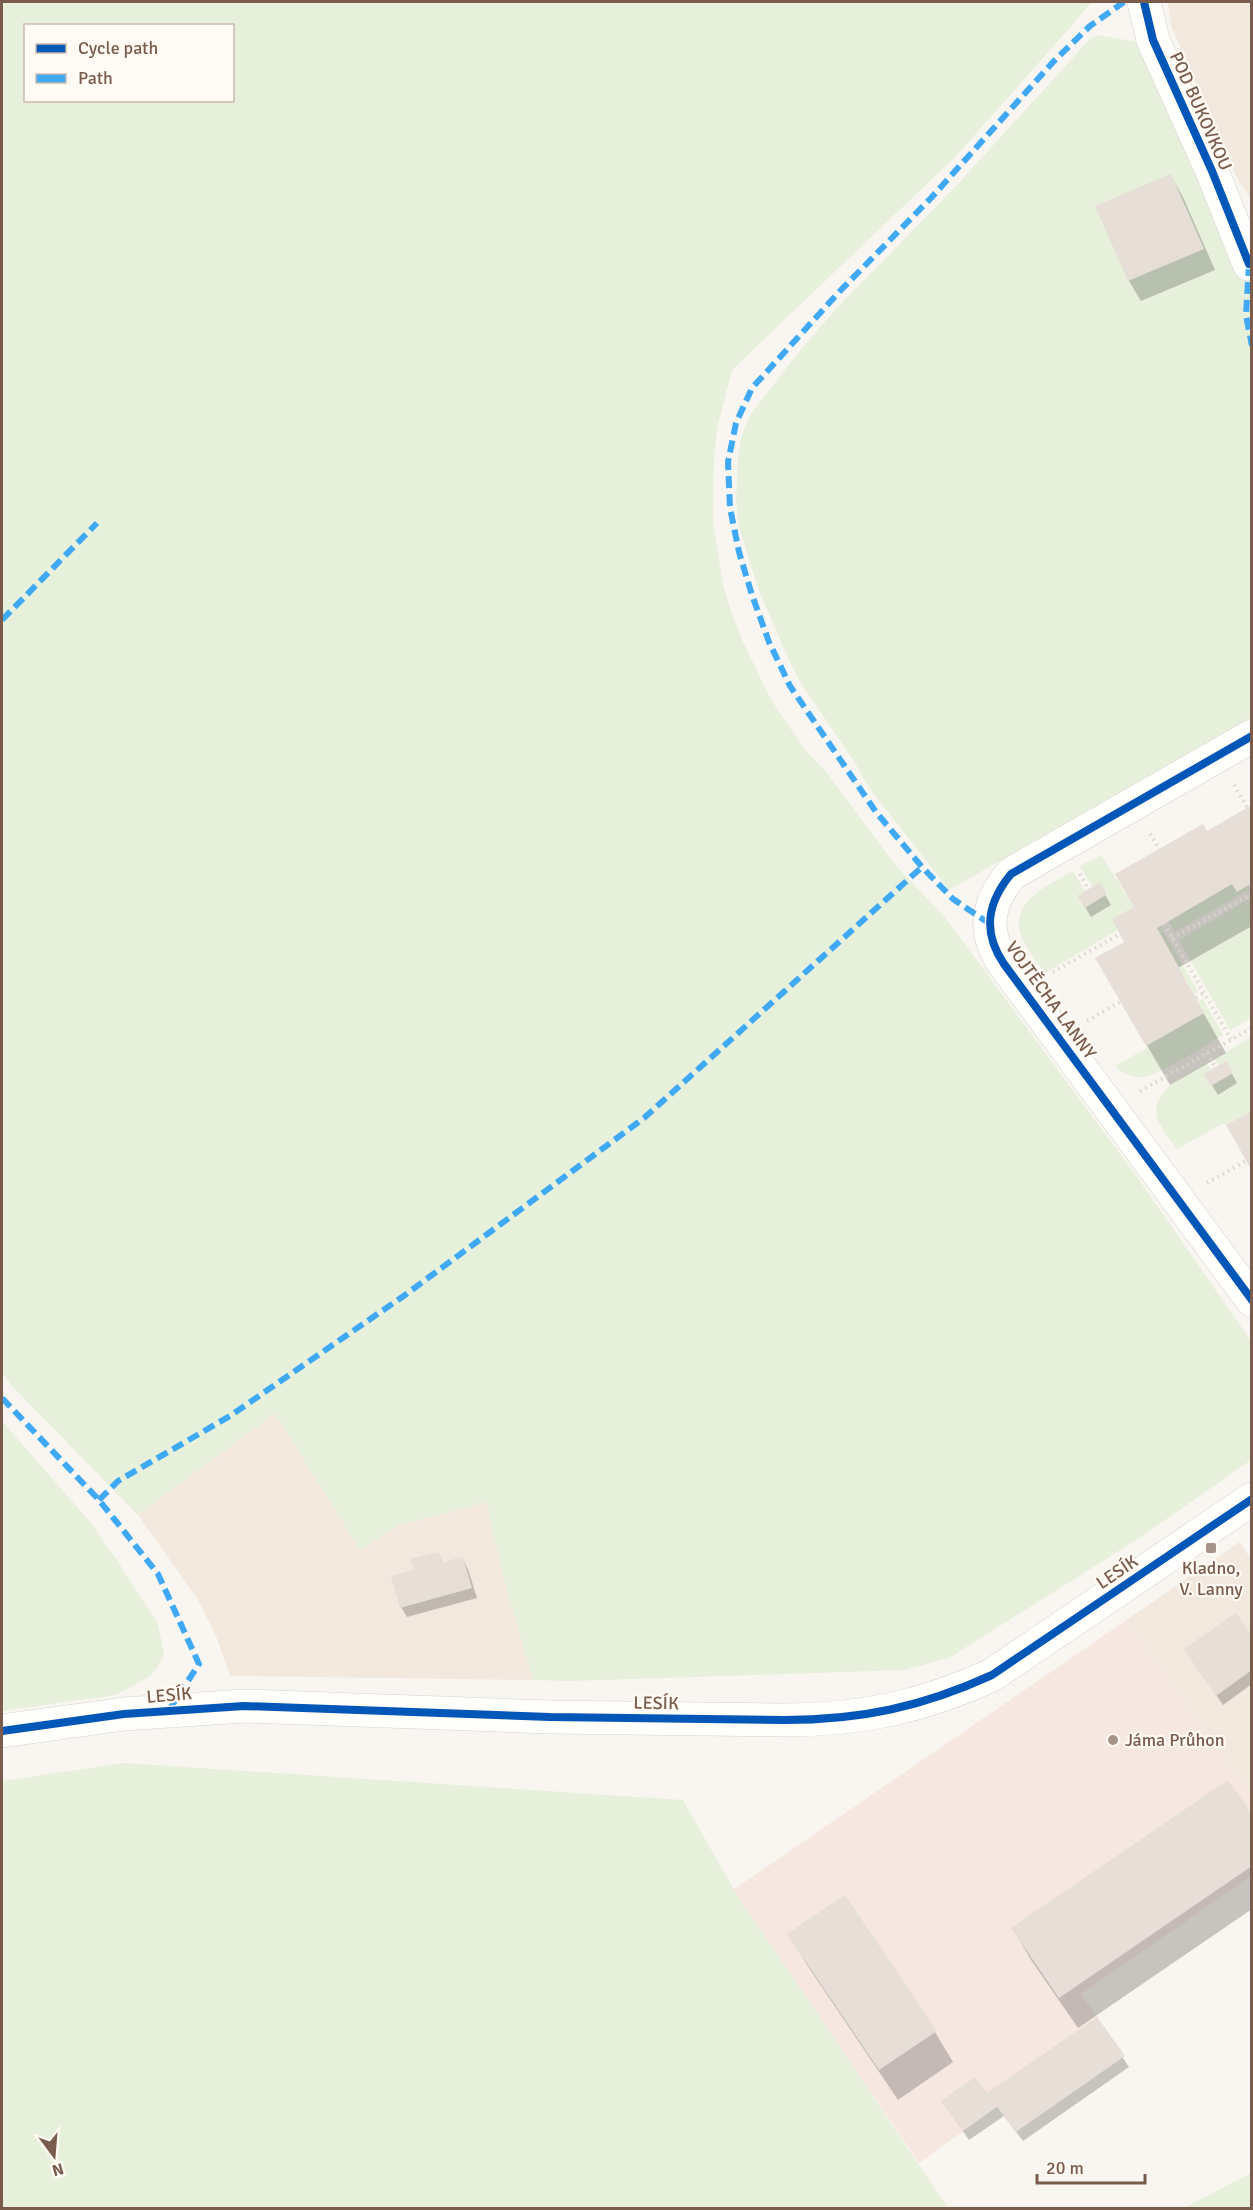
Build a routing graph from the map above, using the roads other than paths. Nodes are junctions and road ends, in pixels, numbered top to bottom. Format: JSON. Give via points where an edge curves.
{"nodes":[{"id":1,"x":1144,"y":2,"type":"edge"},
{"id":2,"x":1249,"y":264,"type":"dead end"},
{"id":3,"x":1251,"y":736,"type":"edge"},
{"id":4,"x":1251,"y":1300,"type":"edge"},
{"id":5,"x":1251,"y":1499,"type":"edge"},
{"id":6,"x":2,"y":1731,"type":"edge"}],
"edges":[{"from":1,"to":2,"type":"street","name":"POD BUKOVKOU","via":[[1153,40]]},
{"from":3,"to":4,"type":"street","name":"VOJTĚCHA LANNY","via":[[1018,870],[1001,887],[990,917],[997,955]]},
{"from":5,"to":6,"type":"street","name":"LESÍK","via":[[992,1675],[947,1695],[879,1713],[784,1720],[550,1717],[244,1706],[124,1714]]}]}
